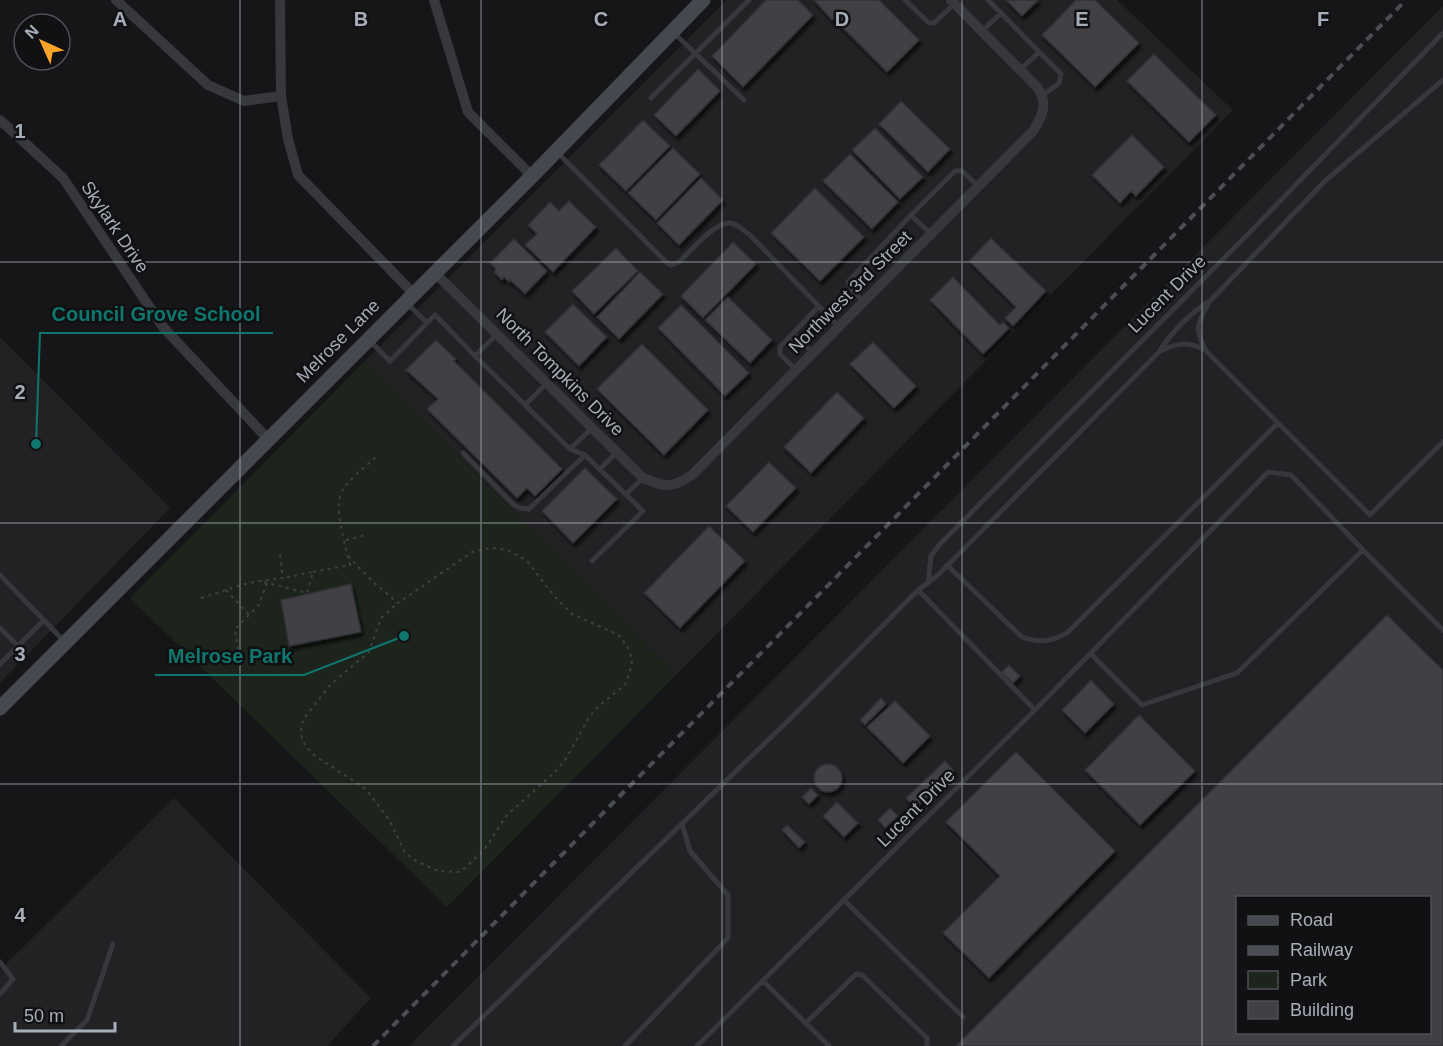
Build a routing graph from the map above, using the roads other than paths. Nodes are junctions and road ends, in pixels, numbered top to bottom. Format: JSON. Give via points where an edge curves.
{"nodes":[{"id":1,"x":116,"y":0,"type":"edge"},
{"id":2,"x":280,"y":0,"type":"edge"},
{"id":3,"x":434,"y":0,"type":"edge"},
{"id":4,"x":703,"y":0,"type":"edge"},
{"id":5,"x":749,"y":0,"type":"edge"},
{"id":6,"x":905,"y":0,"type":"edge"},
{"id":7,"x":988,"y":0,"type":"edge"},
{"id":8,"x":954,"y":1,"type":"edge"},
{"id":9,"x":1001,"y":13,"type":"junction"},
{"id":10,"x":982,"y":31,"type":"junction"},
{"id":11,"x":672,"y":32,"type":"junction"},
{"id":12,"x":1443,"y":33,"type":"edge"},
{"id":13,"x":1039,"y":52,"type":"junction"},
{"id":14,"x":695,"y":54,"type":"junction"},
{"id":15,"x":1021,"y":69,"type":"junction"},
{"id":16,"x":1443,"y":80,"type":"edge"},
{"id":17,"x":1043,"y":95,"type":"junction"},
{"id":18,"x":281,"y":96,"type":"junction"},
{"id":19,"x":651,"y":98,"type":"dead end"},
{"id":20,"x":744,"y":100,"type":"dead end"},
{"id":21,"x":0,"y":120,"type":"edge"},
{"id":22,"x":556,"y":151,"type":"junction"},
{"id":23,"x":532,"y":176,"type":"junction"},
{"id":24,"x":978,"y":187,"type":"junction"},
{"id":25,"x":911,"y":215,"type":"junction"},
{"id":26,"x":931,"y":234,"type":"junction"},
{"id":27,"x":434,"y":272,"type":"junction"},
{"id":28,"x":409,"y":297,"type":"junction"},
{"id":29,"x":1210,"y":301,"type":"junction"},
{"id":30,"x":864,"y":302,"type":"junction"},
{"id":31,"x":819,"y":306,"type":"junction"},
{"id":32,"x":427,"y":323,"type":"junction"},
{"id":33,"x":839,"y":327,"type":"junction"},
{"id":34,"x":793,"y":333,"type":"junction"},
{"id":35,"x":497,"y":334,"type":"junction"},
{"id":36,"x":368,"y":339,"type":"junction"},
{"id":37,"x":1205,"y":350,"type":"junction"},
{"id":38,"x":1159,"y":352,"type":"junction"},
{"id":39,"x":813,"y":353,"type":"junction"},
{"id":40,"x":475,"y":356,"type":"junction"},
{"id":41,"x":796,"y":370,"type":"junction"},
{"id":42,"x":547,"y":383,"type":"junction"},
{"id":43,"x":525,"y":405,"type":"junction"},
{"id":44,"x":1278,"y":423,"type":"junction"},
{"id":45,"x":593,"y":428,"type":"junction"},
{"id":46,"x":268,"y":439,"type":"junction"},
{"id":47,"x":1443,"y":442,"type":"edge"},
{"id":48,"x":570,"y":449,"type":"junction"},
{"id":49,"x":617,"y":452,"type":"junction"},
{"id":50,"x":463,"y":453,"type":"dead end"},
{"id":51,"x":585,"y":455,"type":"junction"},
{"id":52,"x":600,"y":469,"type":"junction"},
{"id":53,"x":643,"y":478,"type":"junction"},
{"id":54,"x":667,"y":487,"type":"joint"},
{"id":55,"x":626,"y":494,"type":"junction"},
{"id":56,"x":1363,"y":550,"type":"junction"},
{"id":57,"x":592,"y":561,"type":"dead end"},
{"id":58,"x":947,"y":565,"type":"junction"},
{"id":59,"x":0,"y":575,"type":"edge"},
{"id":60,"x":928,"y":583,"type":"junction"},
{"id":61,"x":918,"y":590,"type":"junction"},
{"id":62,"x":44,"y":620,"type":"junction"},
{"id":63,"x":0,"y":628,"type":"edge"},
{"id":64,"x":1443,"y":630,"type":"edge"},
{"id":65,"x":65,"y":642,"type":"junction"},
{"id":66,"x":18,"y":646,"type":"junction"},
{"id":67,"x":1091,"y":654,"type":"junction"},
{"id":68,"x":0,"y":664,"type":"edge"},
{"id":69,"x":0,"y":708,"type":"edge"},
{"id":70,"x":1035,"y":711,"type":"junction"},
{"id":71,"x":682,"y":824,"type":"junction"},
{"id":72,"x":844,"y":900,"type":"junction"},
{"id":73,"x":113,"y":944,"type":"dead end"},
{"id":74,"x":0,"y":962,"type":"edge"},
{"id":75,"x":763,"y":981,"type":"junction"},
{"id":76,"x":0,"y":994,"type":"edge"},
{"id":77,"x":963,"y":1017,"type":"dead end"},
{"id":78,"x":806,"y":1023,"type":"junction"},
{"id":79,"x":61,"y":1046,"type":"edge"},
{"id":80,"x":453,"y":1046,"type":"edge"},
{"id":81,"x":625,"y":1046,"type":"edge"},
{"id":82,"x":698,"y":1046,"type":"edge"},
{"id":83,"x":829,"y":1046,"type":"edge"},
{"id":84,"x":927,"y":1046,"type":"edge"}],
"edges":[{"from":1,"to":18,"type":"street","via":[[208,86],[244,101]]},
{"from":2,"to":18,"type":"street"},
{"from":3,"to":23,"type":"street","via":[[468,112]]},
{"from":4,"to":11,"type":"street","name":"Melrose Lane"},
{"from":5,"to":14,"type":"lane"},
{"from":6,"to":8,"type":"lane","via":[[929,24]]},
{"from":7,"to":9,"type":"lane"},
{"from":8,"to":10,"type":"street"},
{"from":9,"to":10,"type":"lane"},
{"from":9,"to":13,"type":"lane"},
{"from":10,"to":15,"type":"street"},
{"from":11,"to":14,"type":"lane"},
{"from":11,"to":22,"type":"street","name":"Melrose Lane"},
{"from":12,"to":60,"type":"lane","name":"Lucent Drive","via":[[940,544],[931,556]]},
{"from":13,"to":15,"type":"lane"},
{"from":13,"to":17,"type":"lane","via":[[1061,74],[1059,83]]},
{"from":14,"to":19,"type":"lane"},
{"from":14,"to":20,"type":"lane"},
{"from":15,"to":17,"type":"street"},
{"from":16,"to":29,"type":"lane","via":[[1318,188]]},
{"from":17,"to":24,"type":"street","name":"Northwest 3rd Street","via":[[1044,107],[1033,132]]},
{"from":18,"to":28,"type":"street","via":[[298,175]]},
{"from":21,"to":46,"type":"street","name":"Skylark Drive","via":[[63,178],[163,327]]},
{"from":22,"to":23,"type":"street","name":"Melrose Lane"},
{"from":22,"to":31,"type":"lane","via":[[667,263],[679,262],[718,225],[737,225]]},
{"from":23,"to":27,"type":"street","name":"Melrose Lane"},
{"from":24,"to":25,"type":"lane","via":[[962,171],[955,171]]},
{"from":24,"to":26,"type":"street","name":"Northwest 3rd Street"},
{"from":25,"to":26,"type":"lane"},
{"from":25,"to":30,"type":"lane","via":[[848,282]]},
{"from":26,"to":30,"type":"street","name":"Northwest 3rd Street"},
{"from":27,"to":28,"type":"street","name":"Melrose Lane"},
{"from":27,"to":35,"type":"street","name":"North Tompkins Drive"},
{"from":28,"to":32,"type":"lane"},
{"from":28,"to":36,"type":"street","name":"Melrose Lane"},
{"from":29,"to":37,"type":"lane","via":[[1198,325]]},
{"from":29,"to":38,"type":"lane","via":[[1197,309]]},
{"from":30,"to":33,"type":"street","name":"Northwest 3rd Street"},
{"from":31,"to":33,"type":"lane"},
{"from":31,"to":34,"type":"lane"},
{"from":32,"to":36,"type":"lane","via":[[390,360]]},
{"from":32,"to":40,"type":"lane","via":[[435,315]]},
{"from":33,"to":39,"type":"street","name":"Northwest 3rd Street"},
{"from":34,"to":39,"type":"lane"},
{"from":34,"to":41,"type":"lane","via":[[779,351]]},
{"from":35,"to":40,"type":"lane"},
{"from":35,"to":42,"type":"street","name":"North Tompkins Drive"},
{"from":36,"to":46,"type":"street","name":"Melrose Lane"},
{"from":37,"to":38,"type":"lane","via":[[1182,343]]},
{"from":37,"to":44,"type":"lane"},
{"from":38,"to":58,"type":"lane"},
{"from":39,"to":41,"type":"street","name":"Northwest 3rd Street"},
{"from":40,"to":43,"type":"lane"},
{"from":41,"to":54,"type":"street","name":"Northwest 3rd Street","via":[[692,475]]},
{"from":42,"to":43,"type":"lane"},
{"from":42,"to":45,"type":"street","name":"North Tompkins Drive"},
{"from":43,"to":48,"type":"lane"},
{"from":44,"to":47,"type":"lane","via":[[1370,515]]},
{"from":44,"to":58,"type":"lane","via":[[1057,639],[1047,642],[1022,637]]},
{"from":45,"to":48,"type":"lane"},
{"from":45,"to":49,"type":"street","name":"North Tompkins Drive"},
{"from":46,"to":65,"type":"street","name":"Melrose Lane"},
{"from":48,"to":51,"type":"lane"},
{"from":49,"to":52,"type":"lane"},
{"from":49,"to":53,"type":"street","name":"North Tompkins Drive"},
{"from":50,"to":51,"type":"lane","via":[[514,505],[529,509]]},
{"from":51,"to":52,"type":"lane"},
{"from":52,"to":55,"type":"lane"},
{"from":53,"to":54,"type":"street","name":"North Tompkins Drive"},
{"from":53,"to":55,"type":"lane"},
{"from":55,"to":57,"type":"lane","via":[[643,511]]},
{"from":56,"to":64,"type":"lane"},
{"from":56,"to":67,"type":"lane","via":[[1237,673],[1142,705]]},
{"from":56,"to":67,"type":"lane","name":"Lucent Drive","via":[[1291,475],[1268,472]]},
{"from":58,"to":60,"type":"lane"},
{"from":59,"to":62,"type":"lane"},
{"from":60,"to":61,"type":"lane"},
{"from":61,"to":70,"type":"lane"},
{"from":61,"to":71,"type":"lane"},
{"from":62,"to":65,"type":"lane"},
{"from":62,"to":66,"type":"lane"},
{"from":63,"to":66,"type":"lane"},
{"from":65,"to":69,"type":"street","name":"Melrose Lane"},
{"from":66,"to":68,"type":"lane"},
{"from":67,"to":70,"type":"lane","name":"Lucent Drive"},
{"from":70,"to":72,"type":"lane","name":"Lucent Drive"},
{"from":71,"to":80,"type":"lane"},
{"from":71,"to":81,"type":"lane","via":[[690,851],[728,895],[728,938]]},
{"from":72,"to":75,"type":"lane","name":"Lucent Drive"},
{"from":72,"to":77,"type":"lane"},
{"from":73,"to":79,"type":"lane","via":[[87,1020]]},
{"from":74,"to":76,"type":"lane","via":[[13,980]]},
{"from":75,"to":78,"type":"lane"},
{"from":75,"to":82,"type":"lane","name":"Lucent Drive"},
{"from":78,"to":83,"type":"lane"},
{"from":78,"to":84,"type":"lane","via":[[856,974],[862,975],[927,1038]]}]}
